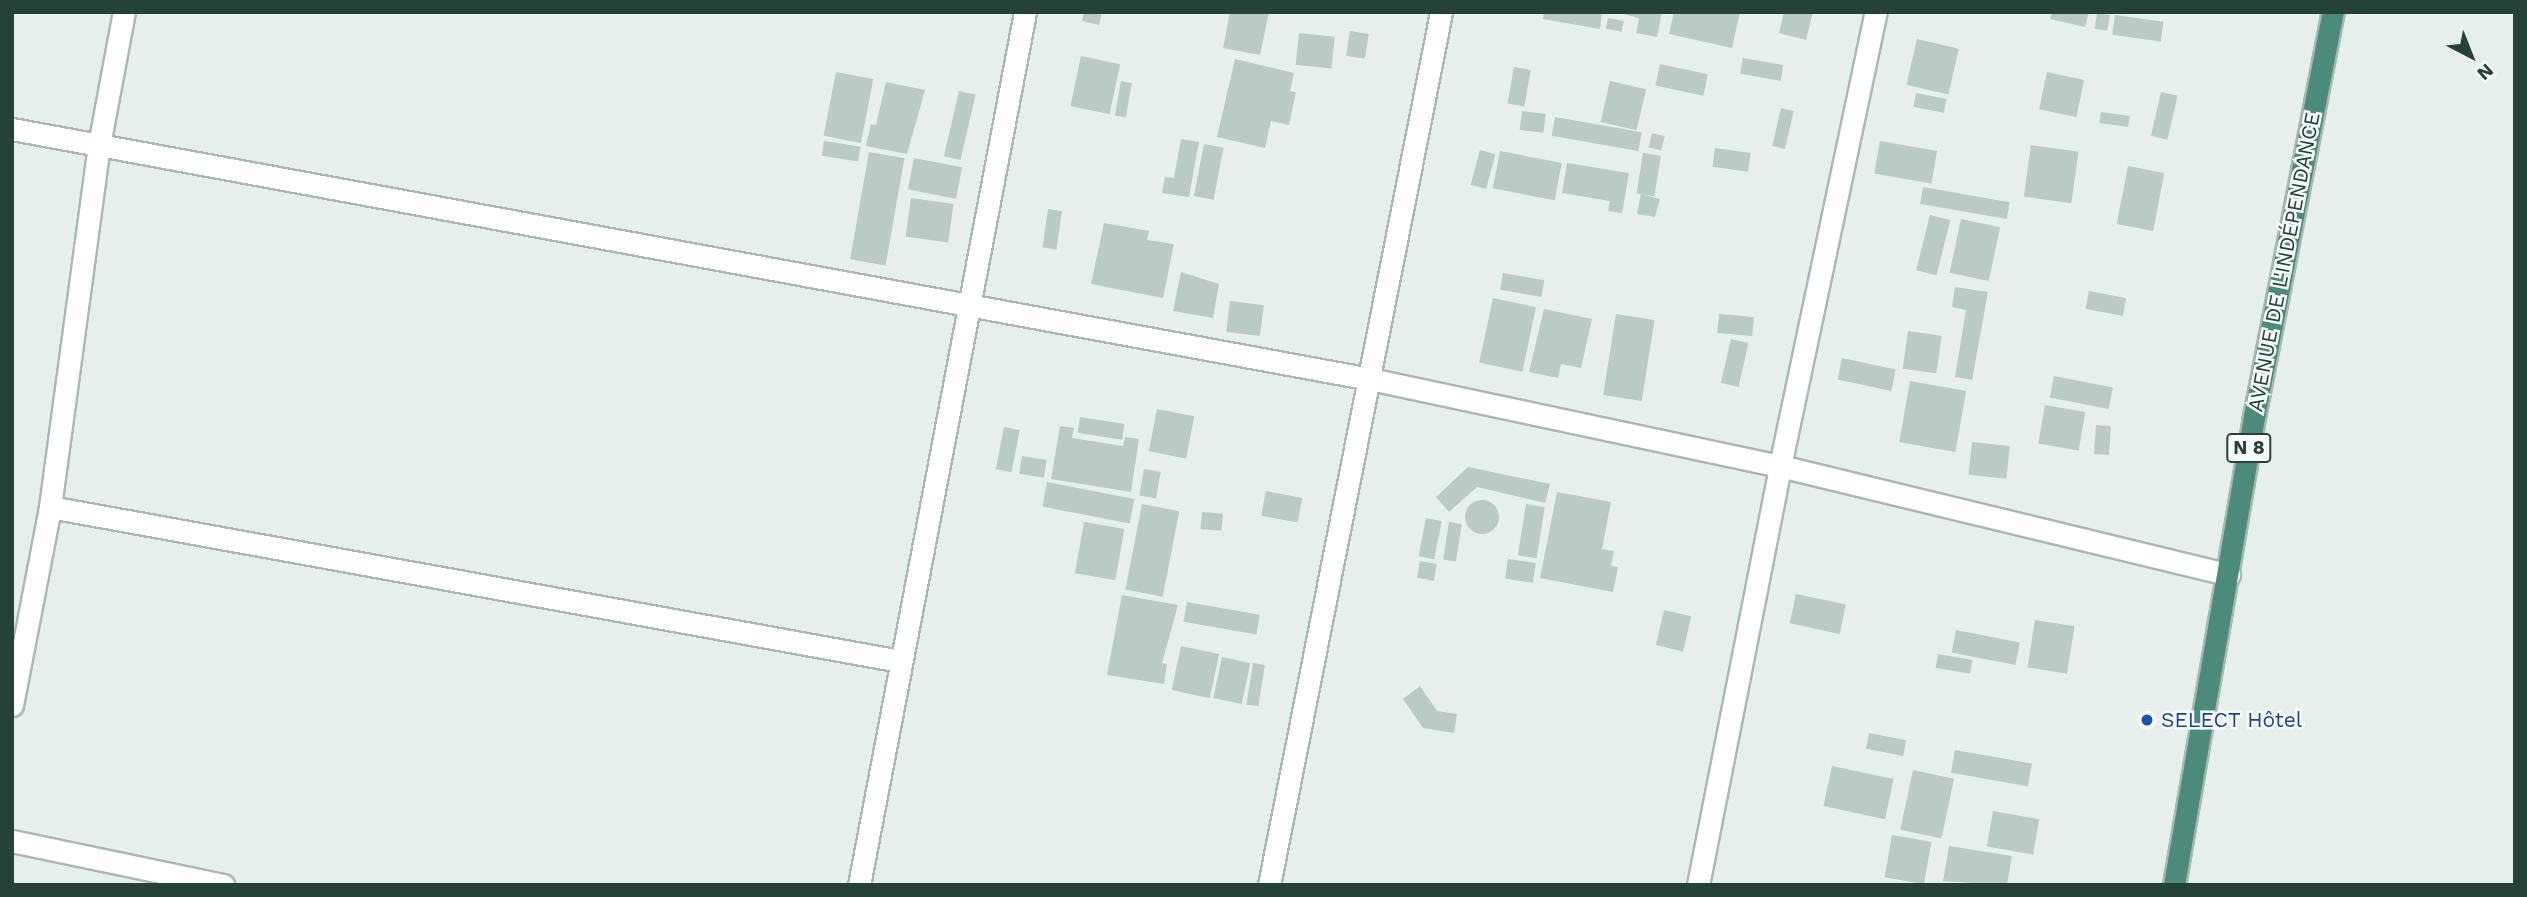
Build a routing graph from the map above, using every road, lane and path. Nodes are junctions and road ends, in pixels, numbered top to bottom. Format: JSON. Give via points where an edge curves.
{"nodes":[{"id":1,"x":124,"y":12,"type":"edge"},
{"id":2,"x":1024,"y":12,"type":"edge"},
{"id":3,"x":1441,"y":12,"type":"edge"},
{"id":4,"x":1876,"y":12,"type":"edge"},
{"id":5,"x":2333,"y":12,"type":"edge"},
{"id":6,"x":12,"y":129,"type":"edge"},
{"id":7,"x":99,"y":145,"type":"junction"},
{"id":8,"x":969,"y":307,"type":"junction"},
{"id":9,"x":1370,"y":379,"type":"junction"},
{"id":10,"x":1780,"y":466,"type":"junction"},
{"id":11,"x":50,"y":507,"type":"junction"},
{"id":12,"x":2229,"y":575,"type":"junction"},
{"id":13,"x":900,"y":661,"type":"junction"},
{"id":14,"x":12,"y":705,"type":"edge"},
{"id":15,"x":12,"y":841,"type":"edge"},
{"id":16,"x":223,"y":885,"type":"edge"},
{"id":17,"x":859,"y":885,"type":"edge"},
{"id":18,"x":1269,"y":885,"type":"edge"},
{"id":19,"x":1698,"y":885,"type":"edge"},
{"id":20,"x":2175,"y":885,"type":"edge"}],
"edges":[{"from":1,"to":7,"type":"street"},
{"from":2,"to":8,"type":"street"},
{"from":3,"to":9,"type":"street"},
{"from":4,"to":10,"type":"street"},
{"from":5,"to":12,"type":"highway","name":"AVENUE DE L'INDÉPENDANCE","number":"N 8","via":[[2253,417]]},
{"from":6,"to":7,"type":"street"},
{"from":7,"to":8,"type":"street"},
{"from":7,"to":11,"type":"street"},
{"from":8,"to":9,"type":"street"},
{"from":8,"to":13,"type":"street"},
{"from":9,"to":10,"type":"street"},
{"from":9,"to":18,"type":"street"},
{"from":10,"to":12,"type":"street"},
{"from":10,"to":19,"type":"street"},
{"from":11,"to":13,"type":"street"},
{"from":11,"to":14,"type":"street"},
{"from":12,"to":20,"type":"highway","name":"AVENUE DE L'INDÉPENDANCE","number":"N 8"},
{"from":13,"to":17,"type":"street"},
{"from":15,"to":16,"type":"street"}]}
